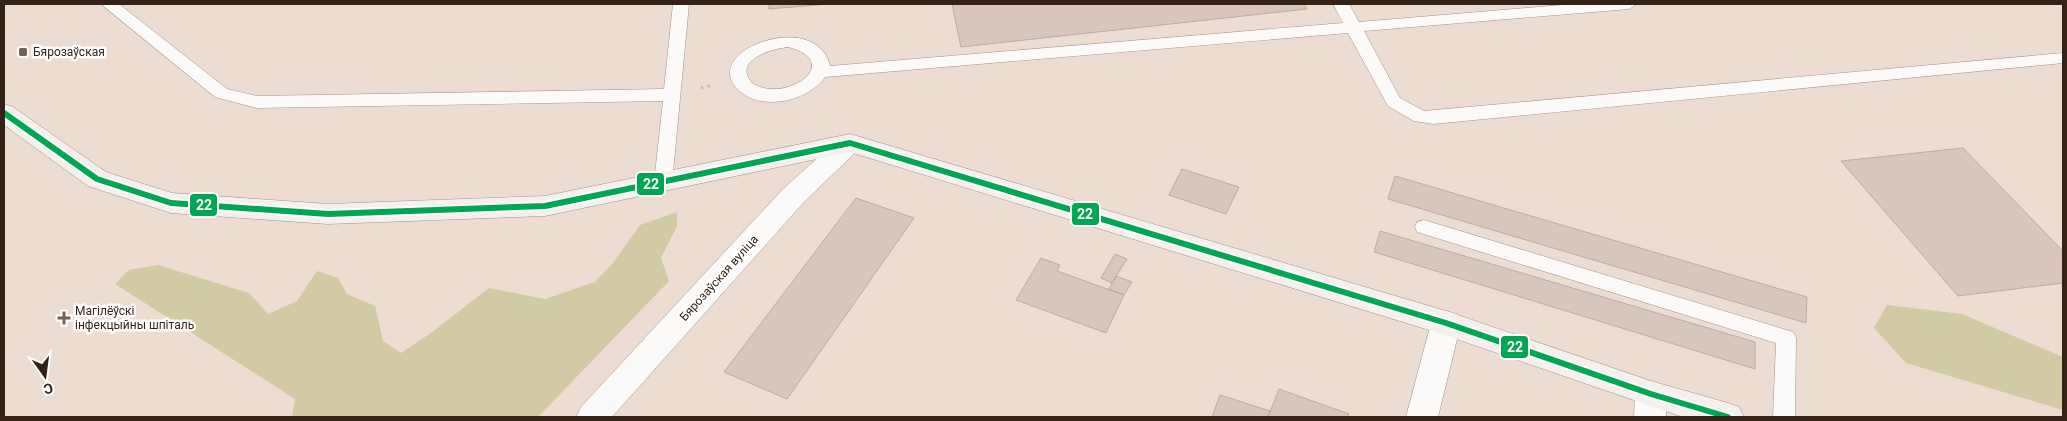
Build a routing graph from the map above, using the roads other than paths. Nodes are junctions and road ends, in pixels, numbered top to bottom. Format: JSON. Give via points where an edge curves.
{"nodes":[{"id":1,"x":109,"y":4,"type":"edge"},
{"id":2,"x":682,"y":4,"type":"edge"},
{"id":3,"x":1340,"y":4,"type":"edge"},
{"id":4,"x":1629,"y":4,"type":"edge"},
{"id":5,"x":1354,"y":28,"type":"junction"},
{"id":6,"x":2063,"y":58,"type":"edge"},
{"id":7,"x":821,"y":72,"type":"junction"},
{"id":8,"x":671,"y":95,"type":"junction"},
{"id":9,"x":4,"y":113,"type":"edge"},
{"id":10,"x":850,"y":143,"type":"junction"},
{"id":11,"x":663,"y":183,"type":"junction"},
{"id":12,"x":1424,"y":227,"type":"dead end"},
{"id":13,"x":1446,"y":323,"type":"junction"},
{"id":14,"x":1651,"y":406,"type":"edge"},
{"id":15,"x":592,"y":417,"type":"edge"},
{"id":16,"x":1422,"y":417,"type":"edge"},
{"id":17,"x":1728,"y":417,"type":"edge"},
{"id":18,"x":1784,"y":417,"type":"edge"}],
"edges":[{"from":1,"to":8,"type":"lane","via":[[221,93],[258,102]]},
{"from":2,"to":8,"type":"lane"},
{"from":3,"to":5,"type":"lane"},
{"from":4,"to":5,"type":"lane"},
{"from":5,"to":6,"type":"lane","via":[[1394,102],[1420,117],[1434,118]]},
{"from":5,"to":7,"type":"lane"},
{"from":7,"to":7,"type":"lane","via":[[806,88],[780,96],[754,93],[744,87],[738,71],[749,53],[774,43],[801,43],[819,55]]},
{"from":8,"to":11,"type":"lane"},
{"from":9,"to":11,"type":"street","via":[[97,180],[171,203],[328,214],[545,206]]},
{"from":10,"to":11,"type":"street"},
{"from":10,"to":13,"type":"street"},
{"from":10,"to":15,"type":"street","name":"Бярозаўская вуліца","via":[[793,196]]},
{"from":12,"to":18,"type":"lane","via":[[1786,338]]},
{"from":13,"to":14,"type":"street"},
{"from":13,"to":16,"type":"street"},
{"from":14,"to":17,"type":"street"}]}
